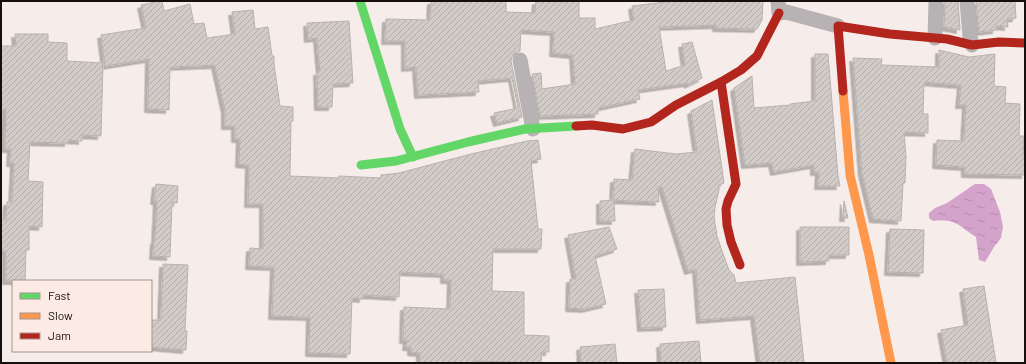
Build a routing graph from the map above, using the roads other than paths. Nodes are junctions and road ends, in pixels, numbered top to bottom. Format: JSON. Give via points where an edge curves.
{"nodes":[{"id":1,"x":360,"y":1,"type":"edge"},
{"id":2,"x":936,"y":1,"type":"edge"},
{"id":3,"x":968,"y":1,"type":"edge"},
{"id":4,"x":779,"y":7,"type":"edge"},
{"id":5,"x":838,"y":26,"type":"junction"},
{"id":6,"x":935,"y":38,"type":"junction"},
{"id":7,"x":1025,"y":43,"type":"edge"},
{"id":8,"x":972,"y":45,"type":"junction"},
{"id":9,"x":520,"y":60,"type":"dead end"},
{"id":10,"x":721,"y":82,"type":"junction"},
{"id":11,"x":533,"y":129,"type":"junction"},
{"id":12,"x":413,"y":157,"type":"junction"},
{"id":13,"x":361,"y":165,"type":"dead end"},
{"id":14,"x":740,"y":266,"type":"dead end"},
{"id":15,"x":891,"y":363,"type":"edge"}],
"edges":[{"from":1,"to":12,"type":"street","via":[[400,129]]},
{"from":2,"to":6,"type":"street"},
{"from":3,"to":8,"type":"street"},
{"from":4,"to":5,"type":"street","via":[[786,12]]},
{"from":4,"to":10,"type":"street","via":[[757,56]]},
{"from":5,"to":6,"type":"street"},
{"from":5,"to":15,"type":"street","via":[[850,175]]},
{"from":6,"to":8,"type":"street"},
{"from":7,"to":8,"type":"street"},
{"from":9,"to":11,"type":"street"},
{"from":10,"to":11,"type":"street","via":[[676,105],[651,122],[623,129],[592,125]]},
{"from":10,"to":14,"type":"street","via":[[736,184],[728,198],[726,210],[730,240]]},
{"from":11,"to":12,"type":"street","via":[[468,142]]},
{"from":12,"to":13,"type":"street"}]}
